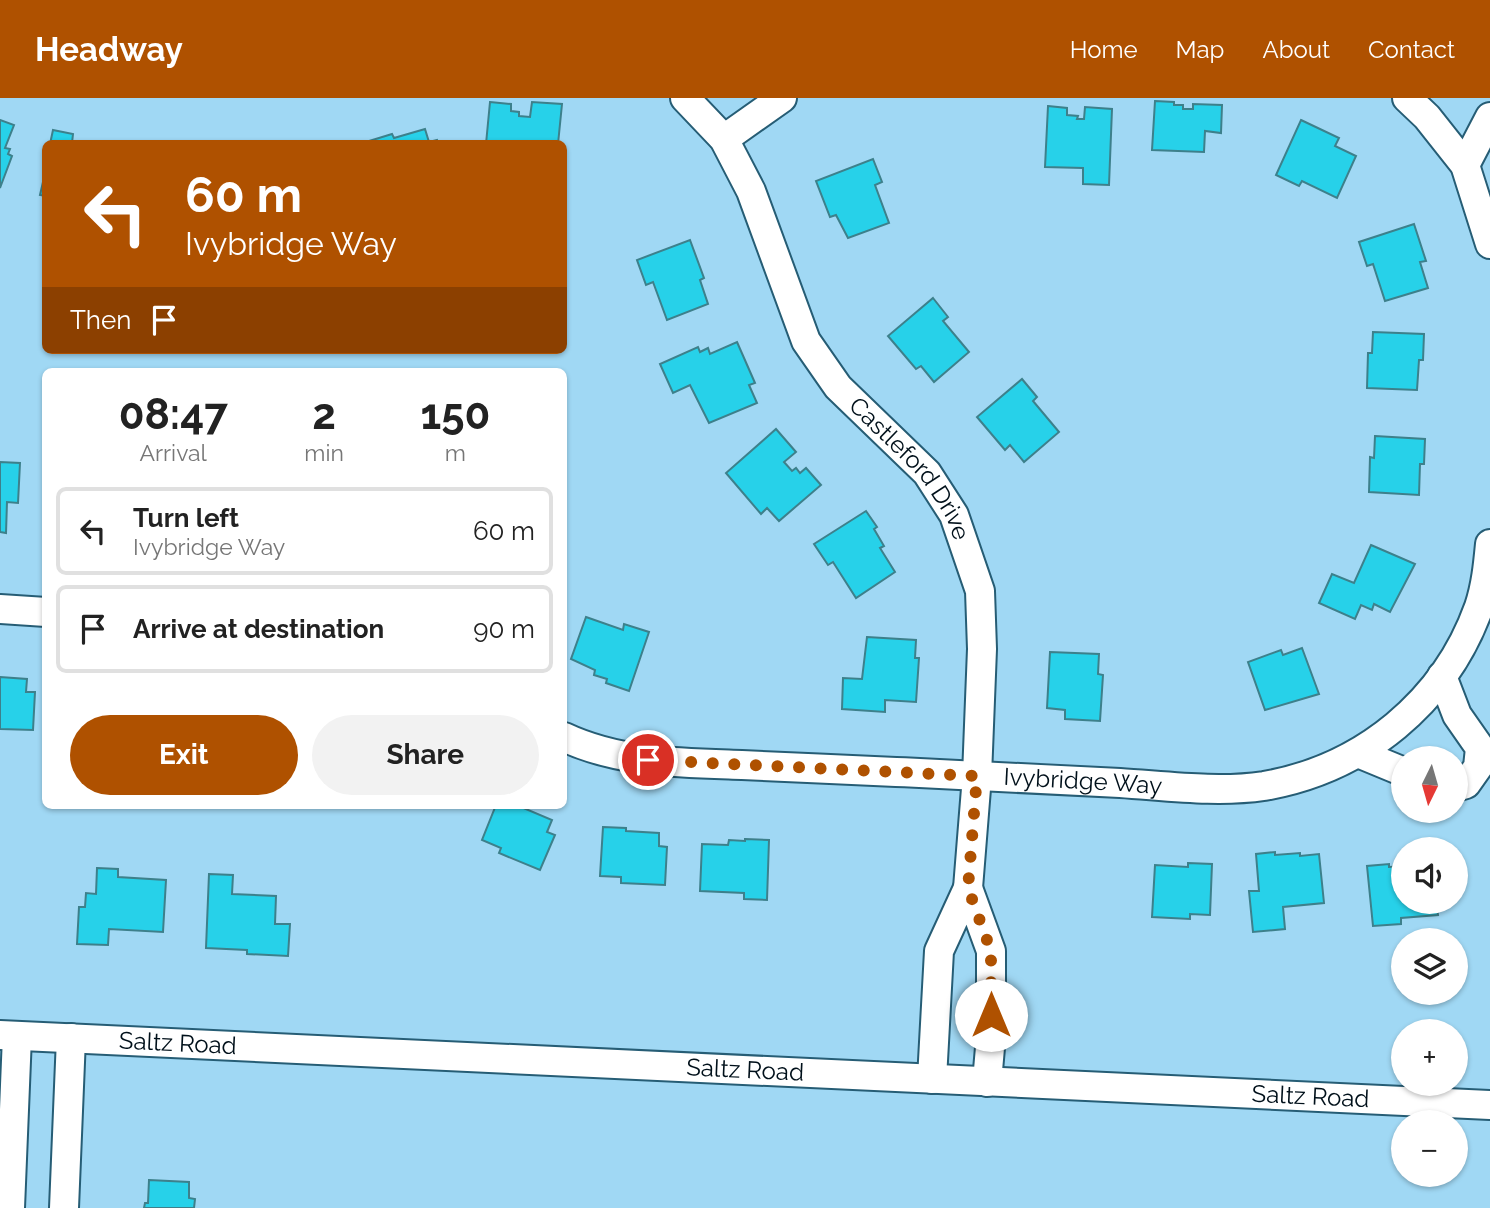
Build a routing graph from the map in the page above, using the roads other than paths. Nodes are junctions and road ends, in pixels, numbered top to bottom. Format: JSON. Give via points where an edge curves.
{"nodes":[{"id":1,"x":685,"y":98,"type":"edge"},
{"id":2,"x":782,"y":98,"type":"edge"},
{"id":3,"x":1407,"y":98,"type":"edge"},
{"id":4,"x":1490,"y":117,"type":"edge"},
{"id":5,"x":724,"y":139,"type":"junction"},
{"id":6,"x":1465,"y":165,"type":"junction"},
{"id":7,"x":1490,"y":243,"type":"edge"},
{"id":8,"x":1490,"y":544,"type":"edge"},
{"id":9,"x":0,"y":609,"type":"edge"},
{"id":10,"x":42,"y":612,"type":"edge"},
{"id":11,"x":1442,"y":676,"type":"junction"},
{"id":12,"x":567,"y":738,"type":"edge"},
{"id":13,"x":1358,"y":753,"type":"junction"},
{"id":14,"x":1391,"y":767,"type":"edge"},
{"id":15,"x":977,"y":776,"type":"junction"},
{"id":16,"x":1468,"y":781,"type":"edge"},
{"id":17,"x":968,"y":888,"type":"junction"},
{"id":18,"x":8,"y":1036,"type":"edge"},
{"id":19,"x":71,"y":1038,"type":"junction"},
{"id":20,"x":932,"y":1079,"type":"junction"},
{"id":21,"x":987,"y":1082,"type":"junction"},
{"id":22,"x":1490,"y":1105,"type":"edge"},
{"id":23,"x":10,"y":1208,"type":"edge"},
{"id":24,"x":64,"y":1208,"type":"edge"}],
"edges":[{"from":1,"to":5,"type":"street","name":"Castleford Drive"},
{"from":2,"to":5,"type":"street"},
{"from":3,"to":6,"type":"street"},
{"from":4,"to":6,"type":"street"},
{"from":5,"to":15,"type":"street","name":"Castleford Drive","via":[[751,191],[806,341],[838,387],[927,473],[954,515],[980,591]]},
{"from":6,"to":7,"type":"street"},
{"from":8,"to":11,"type":"street","name":"Ivybridge Way","via":[[1479,607]]},
{"from":9,"to":10,"type":"street"},
{"from":11,"to":13,"type":"street","name":"Ivybridge Way","via":[[1402,723]]},
{"from":11,"to":16,"type":"street","via":[[1457,715],[1479,748],[1478,767]]},
{"from":12,"to":15,"type":"street","name":"Ivybridge Way","via":[[599,750],[664,762]]},
{"from":13,"to":14,"type":"street"},
{"from":13,"to":15,"type":"street","name":"Ivybridge Way","via":[[1287,781],[1237,788]]},
{"from":15,"to":17,"type":"street","name":"Castleford Drive"},
{"from":17,"to":20,"type":"street","name":"Castleford Drive","via":[[939,951]]},
{"from":17,"to":21,"type":"street","name":"Castleford Drive","via":[[991,951]]},
{"from":18,"to":19,"type":"street","name":"Saltz Road"},
{"from":18,"to":23,"type":"street"},
{"from":19,"to":20,"type":"street","name":"Saltz Road"},
{"from":19,"to":24,"type":"street"},
{"from":20,"to":21,"type":"street","name":"Saltz Road"},
{"from":21,"to":22,"type":"street","name":"Saltz Road"}]}
